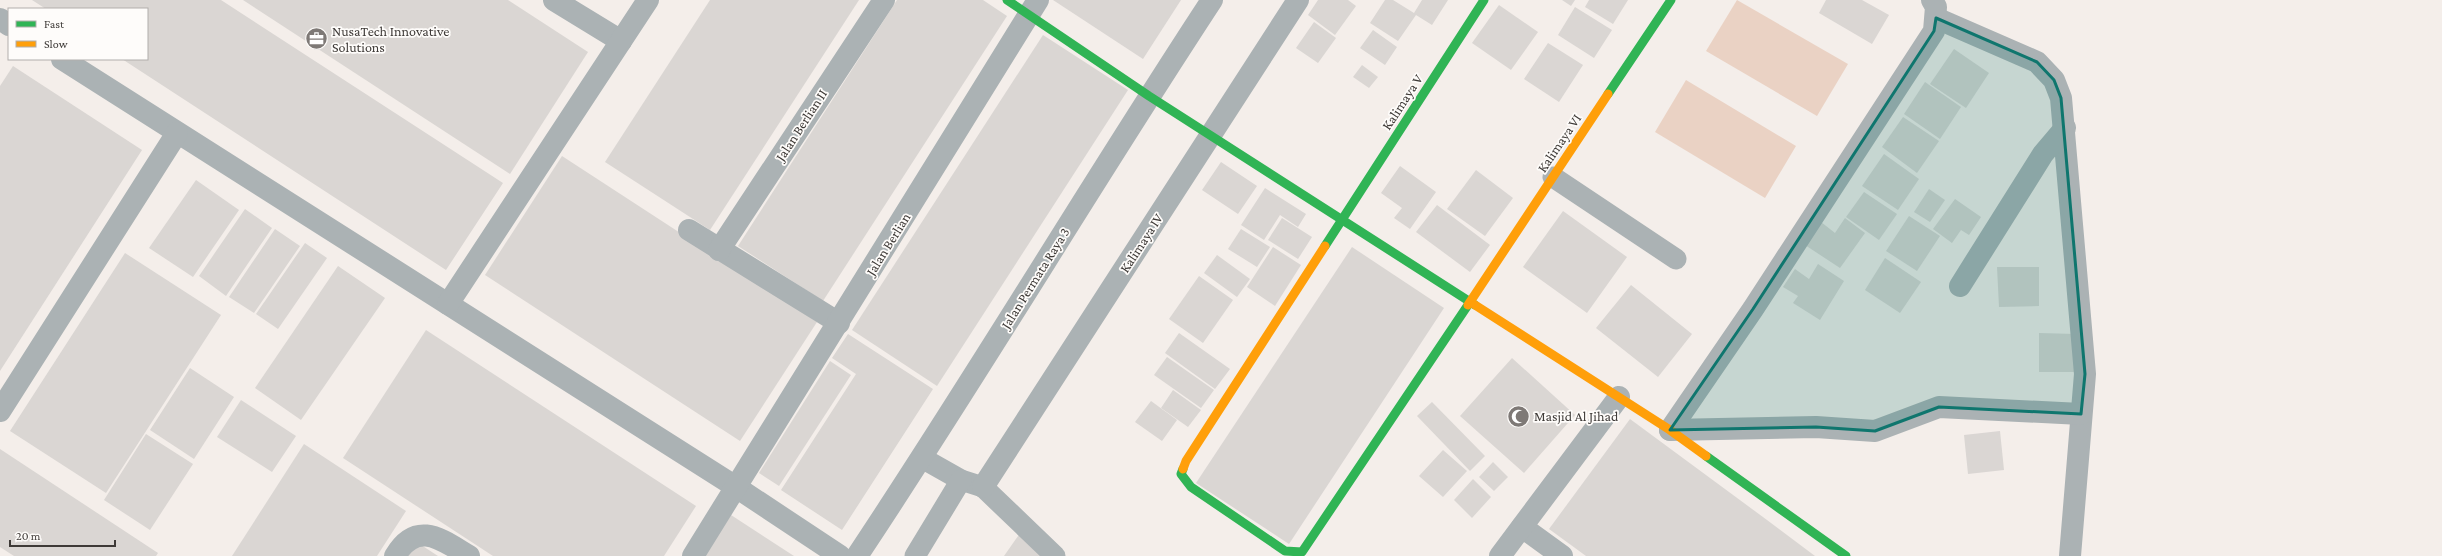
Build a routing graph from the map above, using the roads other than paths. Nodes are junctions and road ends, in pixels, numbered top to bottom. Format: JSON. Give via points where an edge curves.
{"nodes":[{"id":1,"x":554,"y":0,"type":"edge"},
{"id":2,"x":648,"y":0,"type":"edge"},
{"id":3,"x":884,"y":0,"type":"edge"},
{"id":4,"x":1007,"y":0,"type":"edge"},
{"id":5,"x":1212,"y":0,"type":"edge"},
{"id":6,"x":1298,"y":0,"type":"edge"},
{"id":7,"x":1484,"y":0,"type":"edge"},
{"id":8,"x":1672,"y":0,"type":"edge"},
{"id":9,"x":1034,"y":7,"type":"edge"},
{"id":10,"x":1934,"y":9,"type":"edge"},
{"id":11,"x":621,"y":41,"type":"junction"},
{"id":12,"x":64,"y":60,"type":"edge"},
{"id":13,"x":1149,"y":96,"type":"junction"},
{"id":14,"x":2065,"y":128,"type":"junction"},
{"id":15,"x":177,"y":133,"type":"junction"},
{"id":16,"x":1211,"y":136,"type":"junction"},
{"id":17,"x":1553,"y":177,"type":"junction"},
{"id":18,"x":1343,"y":219,"type":"junction"},
{"id":19,"x":689,"y":230,"type":"dead end"},
{"id":20,"x":719,"y":250,"type":"junction"},
{"id":21,"x":1676,"y":259,"type":"dead end"},
{"id":22,"x":1960,"y":286,"type":"dead end"},
{"id":23,"x":1472,"y":303,"type":"junction"},
{"id":24,"x":448,"y":304,"type":"junction"},
{"id":25,"x":839,"y":323,"type":"junction"},
{"id":26,"x":1618,"y":397,"type":"junction"},
{"id":27,"x":0,"y":411,"type":"edge"},
{"id":28,"x":2081,"y":414,"type":"junction"},
{"id":29,"x":1670,"y":430,"type":"junction"},
{"id":30,"x":922,"y":458,"type":"junction"},
{"id":31,"x":961,"y":480,"type":"junction"},
{"id":32,"x":736,"y":487,"type":"junction"},
{"id":33,"x":983,"y":487,"type":"junction"},
{"id":34,"x":1522,"y":528,"type":"junction"},
{"id":35,"x":395,"y":556,"type":"edge"},
{"id":36,"x":469,"y":556,"type":"edge"},
{"id":37,"x":693,"y":556,"type":"edge"},
{"id":38,"x":840,"y":556,"type":"edge"},
{"id":39,"x":857,"y":556,"type":"edge"},
{"id":40,"x":915,"y":556,"type":"edge"},
{"id":41,"x":1055,"y":556,"type":"edge"},
{"id":42,"x":1500,"y":556,"type":"edge"},
{"id":43,"x":1562,"y":556,"type":"edge"},
{"id":44,"x":1846,"y":556,"type":"edge"},
{"id":45,"x":2070,"y":556,"type":"edge"}],
"edges":[{"from":1,"to":11,"type":"street"},
{"from":2,"to":11,"type":"street"},
{"from":3,"to":20,"type":"street","name":"Jalan Berlian II"},
{"from":4,"to":9,"type":"street"},
{"from":5,"to":13,"type":"street","name":"Jalan Permata Raya 3"},
{"from":6,"to":16,"type":"street","name":"Kalimaya IV"},
{"from":7,"to":18,"type":"street","name":"Kalimaya V"},
{"from":8,"to":17,"type":"street","name":"Kalimaya VI"},
{"from":9,"to":13,"type":"street"},
{"from":9,"to":25,"type":"street","name":"Jalan Berlian"},
{"from":10,"to":14,"type":"street","via":[[2037,62],[2054,80],[2061,98]]},
{"from":10,"to":29,"type":"street","via":[[1934,31],[1753,309]]},
{"from":11,"to":24,"type":"street"},
{"from":12,"to":15,"type":"street"},
{"from":13,"to":16,"type":"street"},
{"from":13,"to":30,"type":"street","name":"Jalan Permata Raya 3"},
{"from":14,"to":22,"type":"street","via":[[2043,154]]},
{"from":14,"to":28,"type":"street","via":[[2085,374]]},
{"from":15,"to":24,"type":"street"},
{"from":15,"to":27,"type":"street"},
{"from":16,"to":18,"type":"street"},
{"from":16,"to":33,"type":"street","name":"Kalimaya IV"},
{"from":17,"to":21,"type":"lane"},
{"from":17,"to":23,"type":"street","name":"Kalimaya VI"},
{"from":18,"to":23,"type":"street"},
{"from":18,"to":23,"type":"street","name":"Kalimaya V","via":[[1186,461],[1181,474],[1191,488],[1285,551],[1302,552],[1310,543]]},
{"from":19,"to":20,"type":"street"},
{"from":20,"to":25,"type":"street"},
{"from":23,"to":26,"type":"street"},
{"from":24,"to":32,"type":"street"},
{"from":25,"to":32,"type":"street","name":"Jalan Berlian"},
{"from":26,"to":29,"type":"street"},
{"from":26,"to":34,"type":"street"},
{"from":28,"to":29,"type":"street","via":[[1939,408],[1875,431],[1816,427]]},
{"from":28,"to":45,"type":"street"},
{"from":29,"to":44,"type":"street"},
{"from":30,"to":31,"type":"lane"},
{"from":30,"to":39,"type":"street","name":"Jalan Permata Raya 3"},
{"from":31,"to":33,"type":"lane"},
{"from":31,"to":40,"type":"lane"},
{"from":32,"to":37,"type":"street","name":"Jalan Berlian"},
{"from":32,"to":38,"type":"street"},
{"from":33,"to":41,"type":"lane"},
{"from":34,"to":42,"type":"street"},
{"from":34,"to":43,"type":"street"},
{"from":35,"to":36,"type":"street","via":[[410,539],[429,534]]}]}
